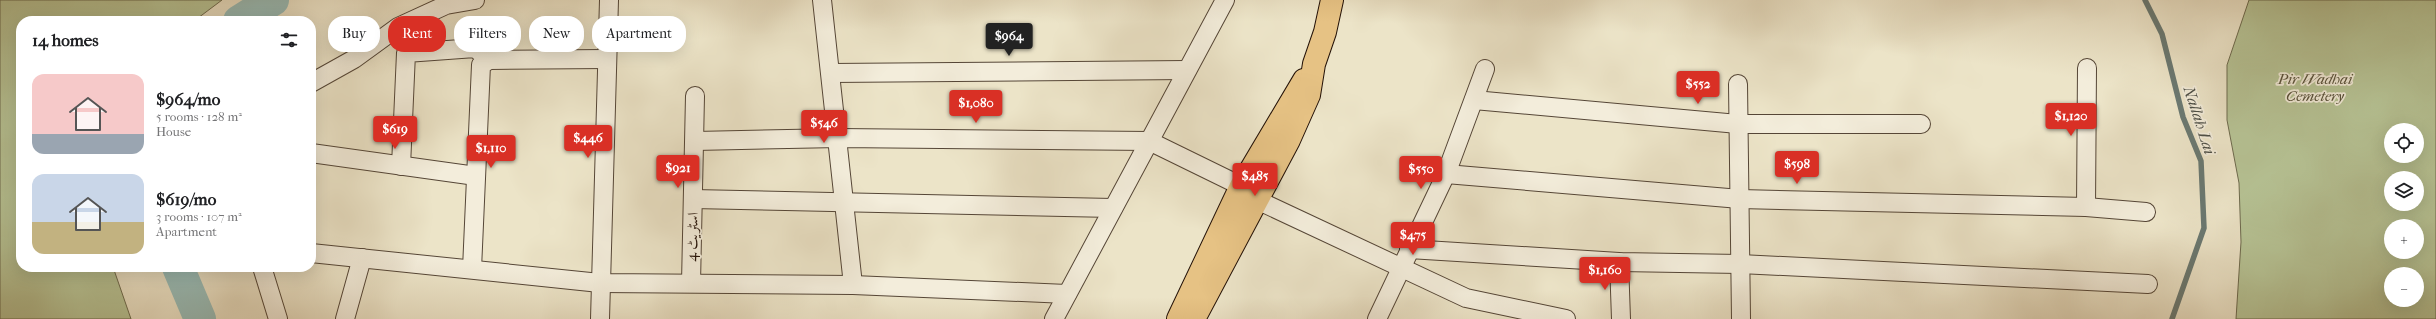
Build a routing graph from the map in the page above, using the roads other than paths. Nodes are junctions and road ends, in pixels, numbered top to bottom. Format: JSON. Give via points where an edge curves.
{"nodes":[{"id":1,"x":475,"y":0,"type":"edge"},
{"id":2,"x":609,"y":0,"type":"edge"},
{"id":3,"x":822,"y":0,"type":"edge"},
{"id":4,"x":1225,"y":0,"type":"edge"},
{"id":5,"x":1332,"y":0,"type":"edge"},
{"id":6,"x":606,"y":59,"type":"junction"},
{"id":7,"x":489,"y":60,"type":"junction"},
{"id":8,"x":2087,"y":68,"type":"dead end"},
{"id":9,"x":1485,"y":69,"type":"dead end"},
{"id":10,"x":1187,"y":70,"type":"junction"},
{"id":11,"x":831,"y":73,"type":"junction"},
{"id":12,"x":316,"y":79,"type":"edge"},
{"id":13,"x":1738,"y":84,"type":"dead end"},
{"id":14,"x":695,"y":96,"type":"dead end"},
{"id":15,"x":1474,"y":100,"type":"junction"},
{"id":16,"x":1738,"y":124,"type":"junction"},
{"id":17,"x":1921,"y":124,"type":"dead end"},
{"id":18,"x":839,"y":138,"type":"junction"},
{"id":19,"x":694,"y":141,"type":"junction"},
{"id":20,"x":1149,"y":141,"type":"junction"},
{"id":21,"x":316,"y":155,"type":"edge"},
{"id":22,"x":401,"y":166,"type":"junction"},
{"id":23,"x":1446,"y":174,"type":"junction"},
{"id":24,"x":476,"y":176,"type":"junction"},
{"id":25,"x":1249,"y":193,"type":"junction"},
{"id":26,"x":693,"y":199,"type":"junction"},
{"id":27,"x":1740,"y":199,"type":"junction"},
{"id":28,"x":845,"y":203,"type":"junction"},
{"id":29,"x":2086,"y":207,"type":"junction"},
{"id":30,"x":1113,"y":208,"type":"junction"},
{"id":31,"x":2146,"y":212,"type":"dead end"},
{"id":32,"x":1409,"y":249,"type":"junction"},
{"id":33,"x":316,"y":253,"type":"edge"},
{"id":34,"x":362,"y":258,"type":"junction"},
{"id":35,"x":1619,"y":262,"type":"junction"},
{"id":36,"x":1740,"y":264,"type":"junction"},
{"id":37,"x":1401,"y":267,"type":"junction"},
{"id":38,"x":472,"y":269,"type":"junction"},
{"id":39,"x":264,"y":272,"type":"edge"},
{"id":40,"x":600,"y":283,"type":"junction"},
{"id":41,"x":691,"y":283,"type":"junction"},
{"id":42,"x":2148,"y":284,"type":"dead end"},
{"id":43,"x":853,"y":285,"type":"junction"},
{"id":44,"x":1067,"y":294,"type":"junction"},
{"id":45,"x":278,"y":319,"type":"edge"},
{"id":46,"x":345,"y":319,"type":"edge"},
{"id":47,"x":600,"y":319,"type":"edge"},
{"id":48,"x":1054,"y":319,"type":"edge"},
{"id":49,"x":1178,"y":319,"type":"edge"},
{"id":50,"x":1194,"y":319,"type":"edge"},
{"id":51,"x":1377,"y":319,"type":"edge"},
{"id":52,"x":1566,"y":319,"type":"edge"},
{"id":53,"x":1621,"y":319,"type":"edge"},
{"id":54,"x":1741,"y":319,"type":"edge"}],
"edges":[{"from":1,"to":12,"type":"street","via":[[446,6],[398,27],[354,59]]},
{"from":2,"to":6,"type":"street"},
{"from":3,"to":11,"type":"street"},
{"from":4,"to":10,"type":"street"},
{"from":5,"to":25,"type":"main road","via":[[1314,64],[1309,95],[1289,140]]},
{"from":6,"to":7,"type":"street"},
{"from":6,"to":40,"type":"street"},
{"from":7,"to":22,"type":"street","via":[[475,48],[406,53]]},
{"from":7,"to":24,"type":"street","via":[[482,65],[479,74]]},
{"from":8,"to":29,"type":"street"},
{"from":9,"to":15,"type":"street"},
{"from":10,"to":11,"type":"street"},
{"from":10,"to":20,"type":"street"},
{"from":11,"to":18,"type":"street"},
{"from":13,"to":16,"type":"street"},
{"from":14,"to":19,"type":"street","name":"اسٹریٹ 4"},
{"from":15,"to":16,"type":"street"},
{"from":15,"to":23,"type":"street"},
{"from":16,"to":17,"type":"street"},
{"from":16,"to":27,"type":"street"},
{"from":18,"to":19,"type":"street"},
{"from":18,"to":20,"type":"street"},
{"from":18,"to":28,"type":"street"},
{"from":19,"to":26,"type":"street","name":"اسٹریٹ 4"},
{"from":20,"to":25,"type":"street"},
{"from":20,"to":30,"type":"street"},
{"from":21,"to":22,"type":"street"},
{"from":22,"to":24,"type":"street"},
{"from":23,"to":27,"type":"street"},
{"from":23,"to":32,"type":"street"},
{"from":24,"to":38,"type":"street"},
{"from":25,"to":37,"type":"street"},
{"from":25,"to":49,"type":"main road"},
{"from":25,"to":50,"type":"main road"},
{"from":26,"to":28,"type":"street"},
{"from":26,"to":41,"type":"street","name":"اسٹریٹ 4"},
{"from":27,"to":29,"type":"street"},
{"from":27,"to":36,"type":"street"},
{"from":28,"to":30,"type":"street"},
{"from":28,"to":43,"type":"street"},
{"from":29,"to":31,"type":"street"},
{"from":30,"to":44,"type":"street"},
{"from":32,"to":35,"type":"street"},
{"from":32,"to":37,"type":"street"},
{"from":33,"to":34,"type":"street"},
{"from":34,"to":38,"type":"street"},
{"from":34,"to":46,"type":"street"},
{"from":35,"to":36,"type":"street"},
{"from":35,"to":53,"type":"street"},
{"from":36,"to":42,"type":"street"},
{"from":36,"to":54,"type":"street"},
{"from":37,"to":51,"type":"street"},
{"from":37,"to":52,"type":"street","via":[[1466,298]]},
{"from":38,"to":40,"type":"street"},
{"from":39,"to":45,"type":"street"},
{"from":40,"to":41,"type":"street"},
{"from":40,"to":47,"type":"street"},
{"from":41,"to":43,"type":"street"},
{"from":43,"to":44,"type":"street"},
{"from":44,"to":48,"type":"street"}]}
